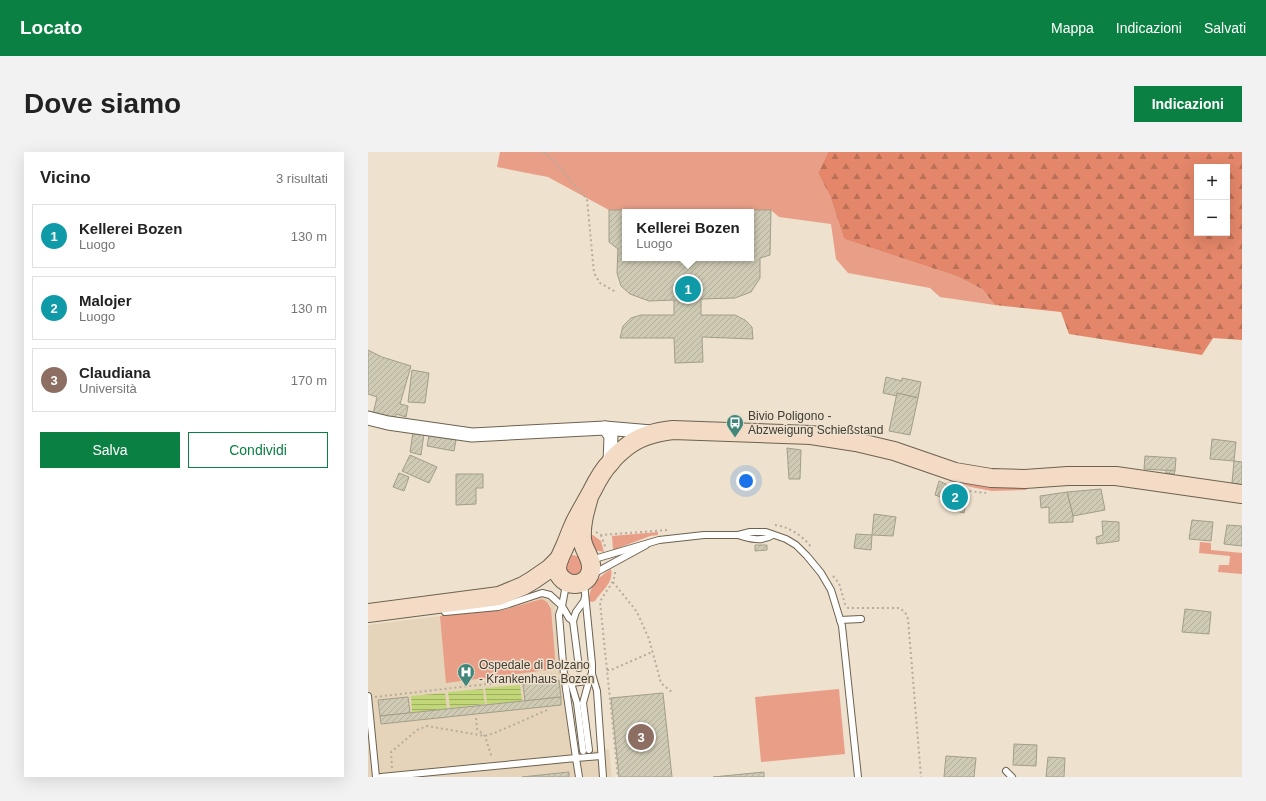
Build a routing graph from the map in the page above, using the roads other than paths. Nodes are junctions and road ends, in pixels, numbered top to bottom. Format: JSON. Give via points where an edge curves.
{"nodes":[{"id":1,"x":368,"y":418,"type":"edge"},
{"id":2,"x":605,"y":428,"type":"junction"},
{"id":3,"x":653,"y":432,"type":"junction"},
{"id":4,"x":610,"y":462,"type":"junction"},
{"id":5,"x":1242,"y":494,"type":"edge"},
{"id":6,"x":589,"y":497,"type":"junction"},
{"id":7,"x":651,"y":542,"type":"junction"},
{"id":8,"x":560,"y":558,"type":"junction"},
{"id":9,"x":589,"y":558,"type":"junction"},
{"id":10,"x":565,"y":581,"type":"junction"},
{"id":11,"x":585,"y":584,"type":"junction"},
{"id":12,"x":562,"y":606,"type":"junction"},
{"id":13,"x":438,"y":613,"type":"dead end"},
{"id":14,"x":373,"y":616,"type":"edge"},
{"id":15,"x":861,"y":619,"type":"dead end"},
{"id":16,"x":840,"y":620,"type":"junction"},
{"id":17,"x":573,"y":621,"type":"junction"},
{"id":18,"x":579,"y":668,"type":"dead end"},
{"id":19,"x":592,"y":673,"type":"junction"},
{"id":20,"x":564,"y":675,"type":"junction"},
{"id":21,"x":589,"y":681,"type":"junction"},
{"id":22,"x":571,"y":683,"type":"junction"},
{"id":23,"x":368,"y":697,"type":"edge"},
{"id":24,"x":601,"y":756,"type":"junction"},
{"id":25,"x":576,"y":758,"type":"junction"},
{"id":26,"x":1006,"y":771,"type":"dead end"},
{"id":27,"x":376,"y":777,"type":"edge"},
{"id":28,"x":380,"y":777,"type":"edge"},
{"id":29,"x":579,"y":777,"type":"edge"},
{"id":30,"x":603,"y":777,"type":"edge"},
{"id":31,"x":858,"y":777,"type":"edge"},
{"id":32,"x":1012,"y":777,"type":"edge"}],
"edges":[{"from":1,"to":2,"type":"street","via":[[472,435]]},
{"from":2,"to":3,"type":"street"},
{"from":2,"to":4,"type":"street","via":[[611,436]]},
{"from":3,"to":4,"type":"main road","via":[[631,443]]},
{"from":3,"to":5,"type":"main road","via":[[673,430],[811,435],[894,451],[955,472],[991,478],[1116,476]]},
{"from":4,"to":6,"type":"main road"},
{"from":6,"to":8,"type":"main road"},
{"from":6,"to":9,"type":"main road","via":[[583,518],[582,540]]},
{"from":7,"to":9,"type":"lane"},
{"from":7,"to":11,"type":"lane","via":[[612,564]]},
{"from":7,"to":16,"type":"lane","via":[[704,535],[738,536],[750,532],[766,532],[786,539],[796,545],[821,573],[831,590]]},
{"from":8,"to":9,"type":"main road","via":[[572,550],[583,552]]},
{"from":8,"to":10,"type":"main road","via":[[558,573]]},
{"from":8,"to":14,"type":"main road","via":[[533,580],[499,596]]},
{"from":9,"to":11,"type":"main road","via":[[592,569]]},
{"from":10,"to":11,"type":"main road","via":[[570,584]]},
{"from":10,"to":12,"type":"lane"},
{"from":10,"to":14,"type":"main road","via":[[552,582],[512,598],[496,601]]},
{"from":11,"to":17,"type":"lane","via":[[584,601]]},
{"from":11,"to":19,"type":"lane"},
{"from":12,"to":13,"type":"lane","via":[[550,595],[542,593],[498,607]]},
{"from":12,"to":17,"type":"lane"},
{"from":12,"to":20,"type":"lane","via":[[559,615]]},
{"from":15,"to":16,"type":"lane"},
{"from":16,"to":31,"type":"lane"},
{"from":17,"to":18,"type":"lane"},
{"from":19,"to":21,"type":"lane"},
{"from":19,"to":24,"type":"lane","via":[[597,691]]},
{"from":20,"to":22,"type":"lane"},
{"from":20,"to":25,"type":"lane"},
{"from":21,"to":22,"type":"lane"},
{"from":21,"to":22,"type":"lane","via":[[583,703],[586,750],[578,703]]},
{"from":23,"to":27,"type":"lane"},
{"from":24,"to":25,"type":"lane"},
{"from":24,"to":30,"type":"lane"},
{"from":25,"to":28,"type":"lane"},
{"from":25,"to":29,"type":"lane"},
{"from":26,"to":32,"type":"lane"}]}
